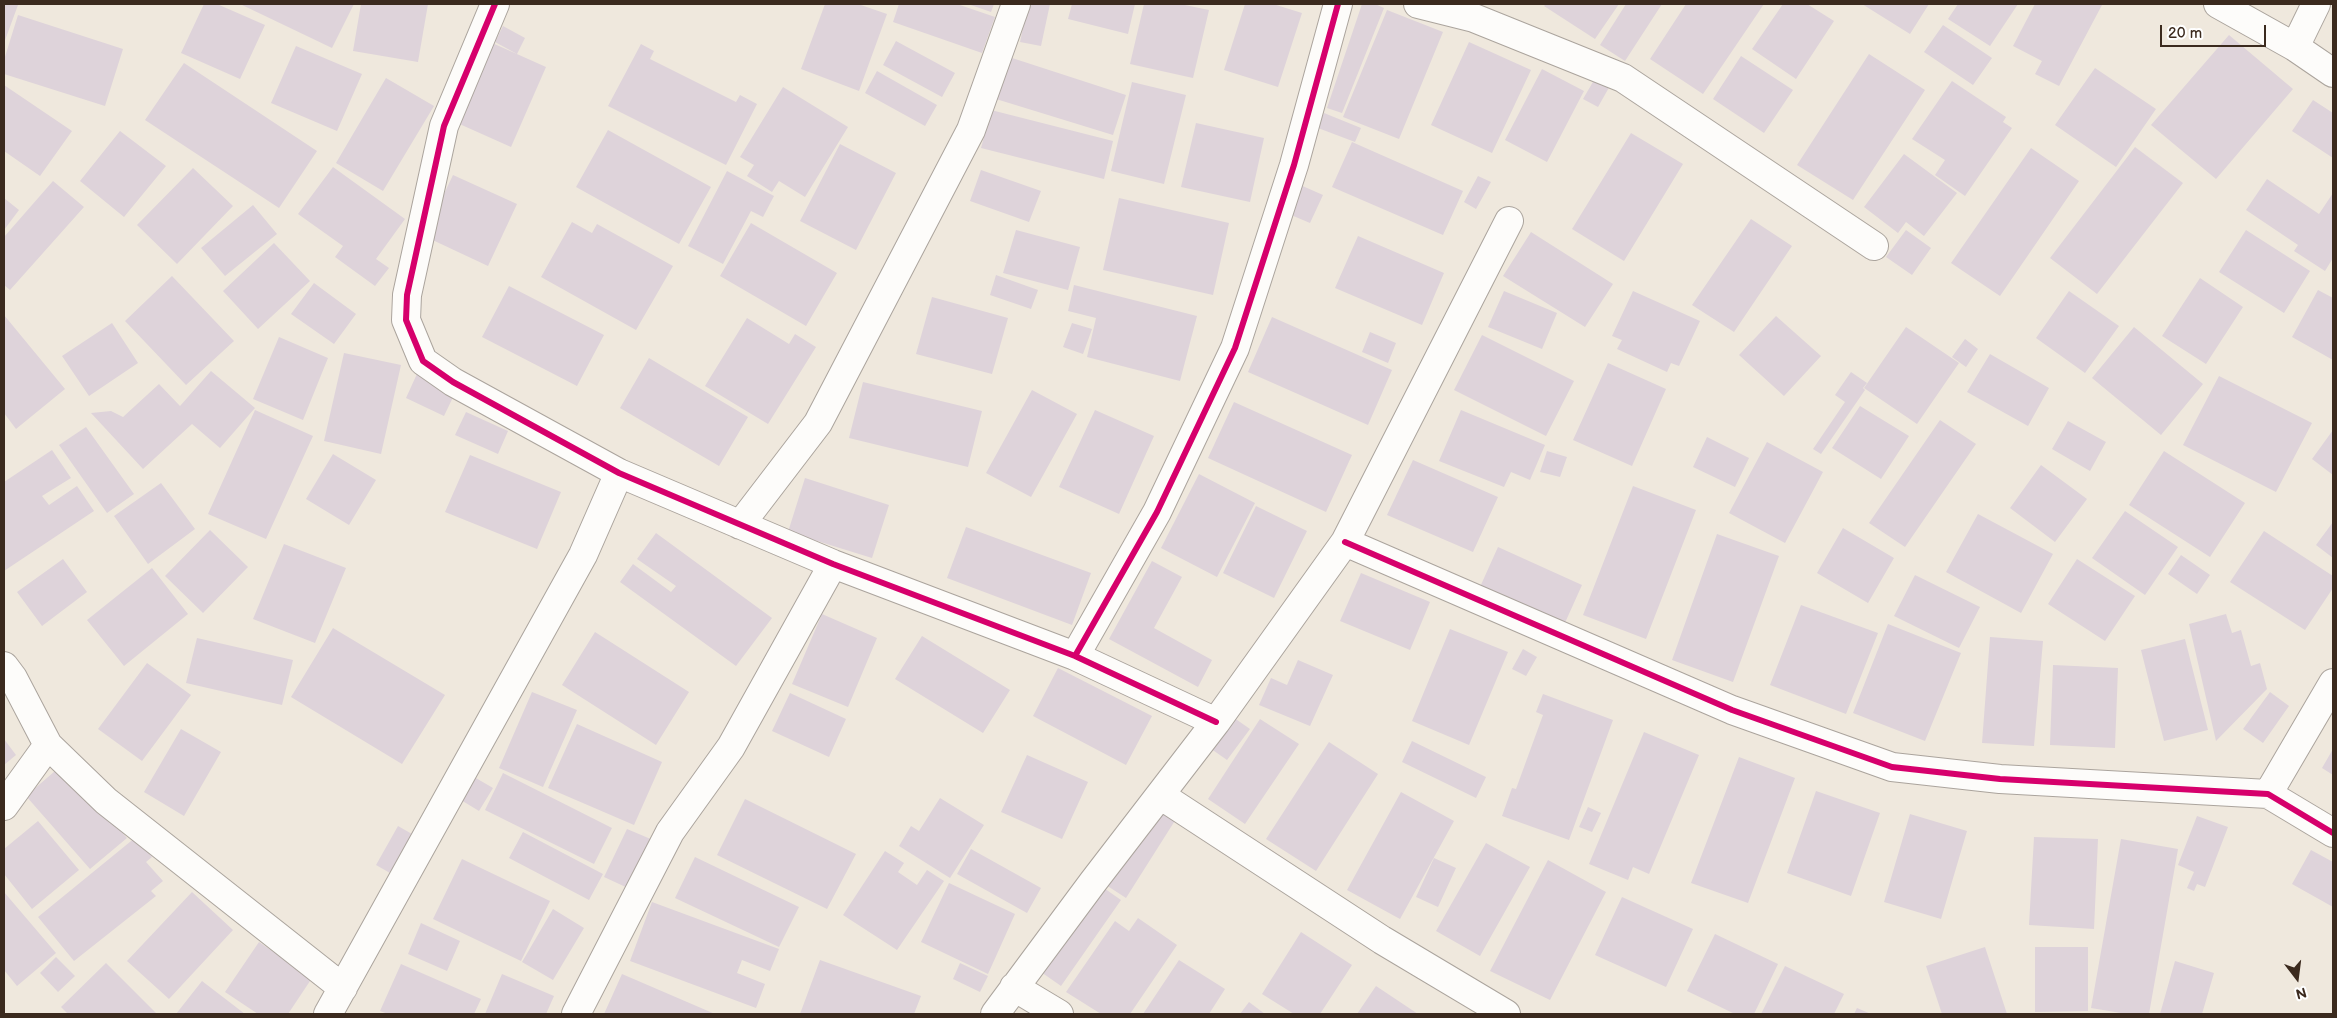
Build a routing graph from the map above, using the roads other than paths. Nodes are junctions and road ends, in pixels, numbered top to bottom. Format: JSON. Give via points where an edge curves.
{"nodes":[{"id":1,"x":495,"y":4,"type":"edge"},
{"id":2,"x":1016,"y":4,"type":"edge"},
{"id":3,"x":1338,"y":4,"type":"edge"},
{"id":4,"x":1418,"y":4,"type":"edge"},
{"id":5,"x":2218,"y":4,"type":"edge"},
{"id":6,"x":2316,"y":4,"type":"edge"},
{"id":7,"x":2295,"y":47,"type":"junction"},
{"id":8,"x":2333,"y":73,"type":"edge"},
{"id":9,"x":1509,"y":221,"type":"dead end"},
{"id":10,"x":1874,"y":246,"type":"dead end"},
{"id":11,"x":619,"y":473,"type":"junction"},
{"id":12,"x":740,"y":525,"type":"junction"},
{"id":13,"x":1345,"y":542,"type":"junction"},
{"id":14,"x":833,"y":564,"type":"junction"},
{"id":15,"x":1074,"y":656,"type":"junction"},
{"id":16,"x":4,"y":666,"type":"edge"},
{"id":17,"x":2333,"y":684,"type":"edge"},
{"id":18,"x":1216,"y":722,"type":"junction"},
{"id":19,"x":48,"y":745,"type":"junction"},
{"id":20,"x":2268,"y":794,"type":"junction"},
{"id":21,"x":1160,"y":795,"type":"junction"},
{"id":22,"x":4,"y":806,"type":"edge"},
{"id":23,"x":2333,"y":833,"type":"edge"},
{"id":24,"x":1014,"y":987,"type":"junction"},
{"id":25,"x":343,"y":988,"type":"junction"},
{"id":26,"x":328,"y":1014,"type":"edge"},
{"id":27,"x":576,"y":1014,"type":"edge"},
{"id":28,"x":995,"y":1014,"type":"edge"},
{"id":29,"x":1059,"y":1014,"type":"edge"},
{"id":30,"x":1506,"y":1014,"type":"edge"}],
"edges":[{"from":1,"to":11,"type":"street","via":[[444,126],[407,296],[406,320],[423,361],[453,382]]},
{"from":2,"to":12,"type":"street","via":[[971,130],[818,423]]},
{"from":3,"to":15,"type":"street","via":[[1294,165],[1235,348],[1157,512]]},
{"from":4,"to":10,"type":"street","via":[[1474,18],[1622,78]]},
{"from":5,"to":7,"type":"street"},
{"from":6,"to":7,"type":"street"},
{"from":7,"to":8,"type":"street"},
{"from":9,"to":13,"type":"street"},
{"from":11,"to":12,"type":"street"},
{"from":11,"to":25,"type":"street","via":[[583,555]]},
{"from":12,"to":14,"type":"street"},
{"from":13,"to":18,"type":"street"},
{"from":13,"to":20,"type":"street","via":[[1732,710],[1892,767],[2000,779]]},
{"from":14,"to":15,"type":"street"},
{"from":14,"to":27,"type":"street","via":[[731,747],[670,832]]},
{"from":15,"to":18,"type":"street"},
{"from":16,"to":19,"type":"street"},
{"from":17,"to":20,"type":"street"},
{"from":18,"to":21,"type":"street"},
{"from":19,"to":22,"type":"street"},
{"from":19,"to":25,"type":"street","via":[[106,801]]},
{"from":20,"to":23,"type":"street"},
{"from":21,"to":24,"type":"street"},
{"from":21,"to":30,"type":"street","via":[[1382,940]]},
{"from":24,"to":28,"type":"street"},
{"from":24,"to":29,"type":"street"},
{"from":25,"to":26,"type":"street"}]}
